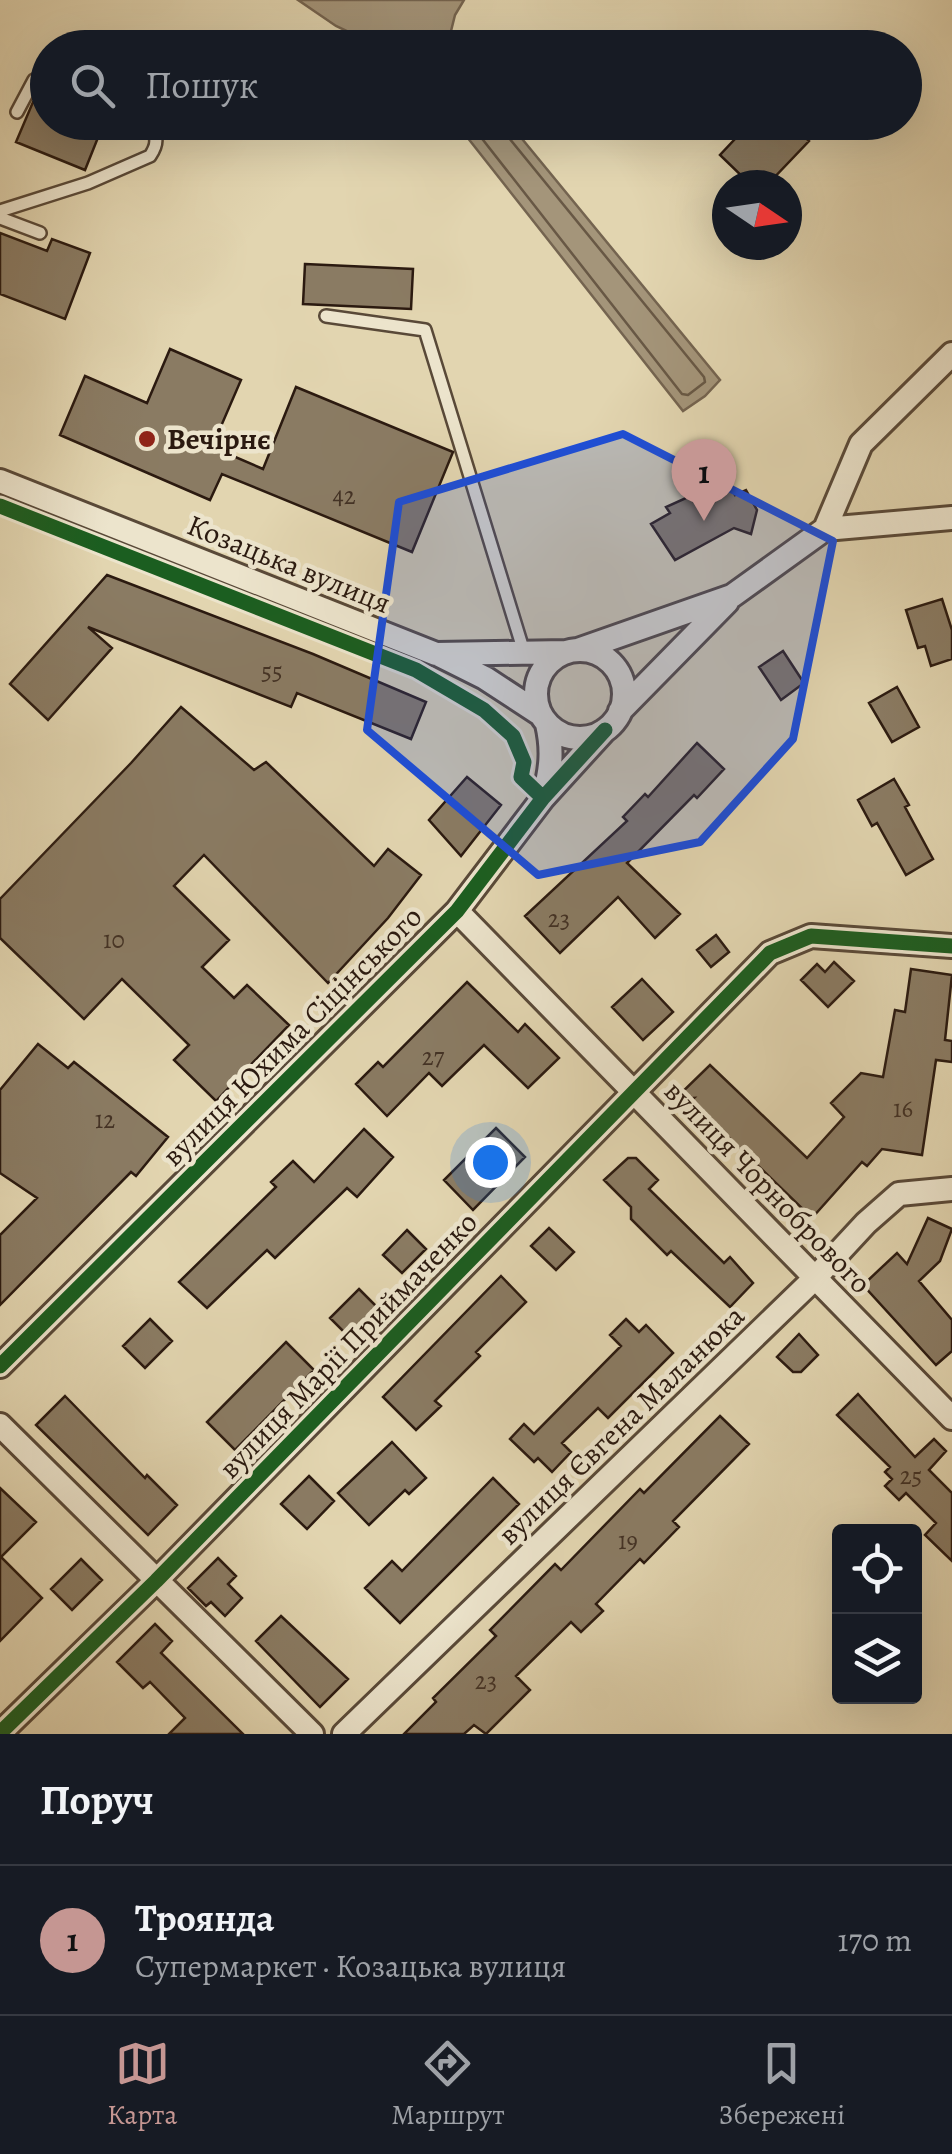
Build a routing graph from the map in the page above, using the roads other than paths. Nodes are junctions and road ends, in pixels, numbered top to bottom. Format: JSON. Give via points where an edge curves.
{"nodes":[{"id":1,"x":30,"y":88,"type":"edge"},
{"id":2,"x":17,"y":112,"type":"dead end"},
{"id":3,"x":156,"y":140,"type":"edge"},
{"id":4,"x":0,"y":214,"type":"edge"},
{"id":5,"x":40,"y":232,"type":"dead end"},
{"id":6,"x":326,"y":316,"type":"dead end"},
{"id":7,"x":952,"y":354,"type":"edge"},
{"id":8,"x":0,"y":482,"type":"edge"},
{"id":9,"x":952,"y":518,"type":"edge"},
{"id":10,"x":825,"y":528,"type":"junction"},
{"id":11,"x":732,"y":596,"type":"junction"},
{"id":12,"x":572,"y":651,"type":"junction"},
{"id":13,"x":524,"y":652,"type":"junction"},
{"id":14,"x":436,"y":654,"type":"junction"},
{"id":15,"x":620,"y":711,"type":"junction"},
{"id":16,"x":544,"y":719,"type":"junction"},
{"id":17,"x":604,"y":730,"type":"junction"},
{"id":18,"x":543,"y":798,"type":"junction"},
{"id":19,"x":457,"y":911,"type":"junction"},
{"id":20,"x":952,"y":946,"type":"edge"},
{"id":21,"x":634,"y":1092,"type":"junction"},
{"id":22,"x":952,"y":1189,"type":"edge"},
{"id":23,"x":815,"y":1278,"type":"junction"},
{"id":24,"x":0,"y":1366,"type":"edge"},
{"id":25,"x":952,"y":1418,"type":"edge"},
{"id":26,"x":0,"y":1424,"type":"edge"},
{"id":27,"x":156,"y":1581,"type":"junction"},
{"id":28,"x":0,"y":1733,"type":"edge"},
{"id":29,"x":312,"y":1734,"type":"edge"},
{"id":30,"x":344,"y":1734,"type":"edge"}],
"edges":[{"from":1,"to":2,"type":"lane"},
{"from":3,"to":4,"type":"lane","via":[[150,156]]},
{"from":4,"to":5,"type":"lane"},
{"from":6,"to":13,"type":"lane","via":[[425,330]]},
{"from":7,"to":10,"type":"street","via":[[860,444]]},
{"from":8,"to":14,"type":"street","name":"Козацька вулиця"},
{"from":9,"to":10,"type":"street"},
{"from":10,"to":11,"type":"street","name":"Козацька вулиця"},
{"from":11,"to":12,"type":"street","name":"Козацька вулиця"},
{"from":11,"to":15,"type":"street"},
{"from":12,"to":13,"type":"street","name":"Козацька вулиця"},
{"from":12,"to":15,"type":"street","via":[[602,656],[619,674]]},
{"from":12,"to":16,"type":"street","via":[[539,677],[536,702]]},
{"from":13,"to":14,"type":"street","name":"Козацька вулиця"},
{"from":14,"to":16,"type":"street"},
{"from":15,"to":17,"type":"street"},
{"from":16,"to":17,"type":"street","via":[[557,732],[581,738]]},
{"from":16,"to":18,"type":"street","via":[[552,749]]},
{"from":17,"to":18,"type":"street","name":"вулиця Юхима Сіцінського"},
{"from":18,"to":19,"type":"street","name":"вулиця Юхима Сіцінського"},
{"from":19,"to":21,"type":"street","name":"вулиця Чорнобрового"},
{"from":19,"to":24,"type":"street","name":"вулиця Юхима Сіцінського"},
{"from":20,"to":21,"type":"street","name":"вулиця Марії Приймаченко","via":[[811,936],[770,953]]},
{"from":21,"to":23,"type":"street","name":"вулиця Чорнобрового"},
{"from":21,"to":27,"type":"street","name":"вулиця Марії Приймаченко"},
{"from":22,"to":23,"type":"street","name":"вулиця Євгена Маланюка","via":[[898,1194]]},
{"from":23,"to":25,"type":"street","name":"вулиця Чорнобрового"},
{"from":23,"to":30,"type":"street","name":"вулиця Євгена Маланюка"},
{"from":26,"to":27,"type":"street"},
{"from":27,"to":28,"type":"street","name":"вулиця Марії Приймаченко"},
{"from":27,"to":29,"type":"street"}]}
